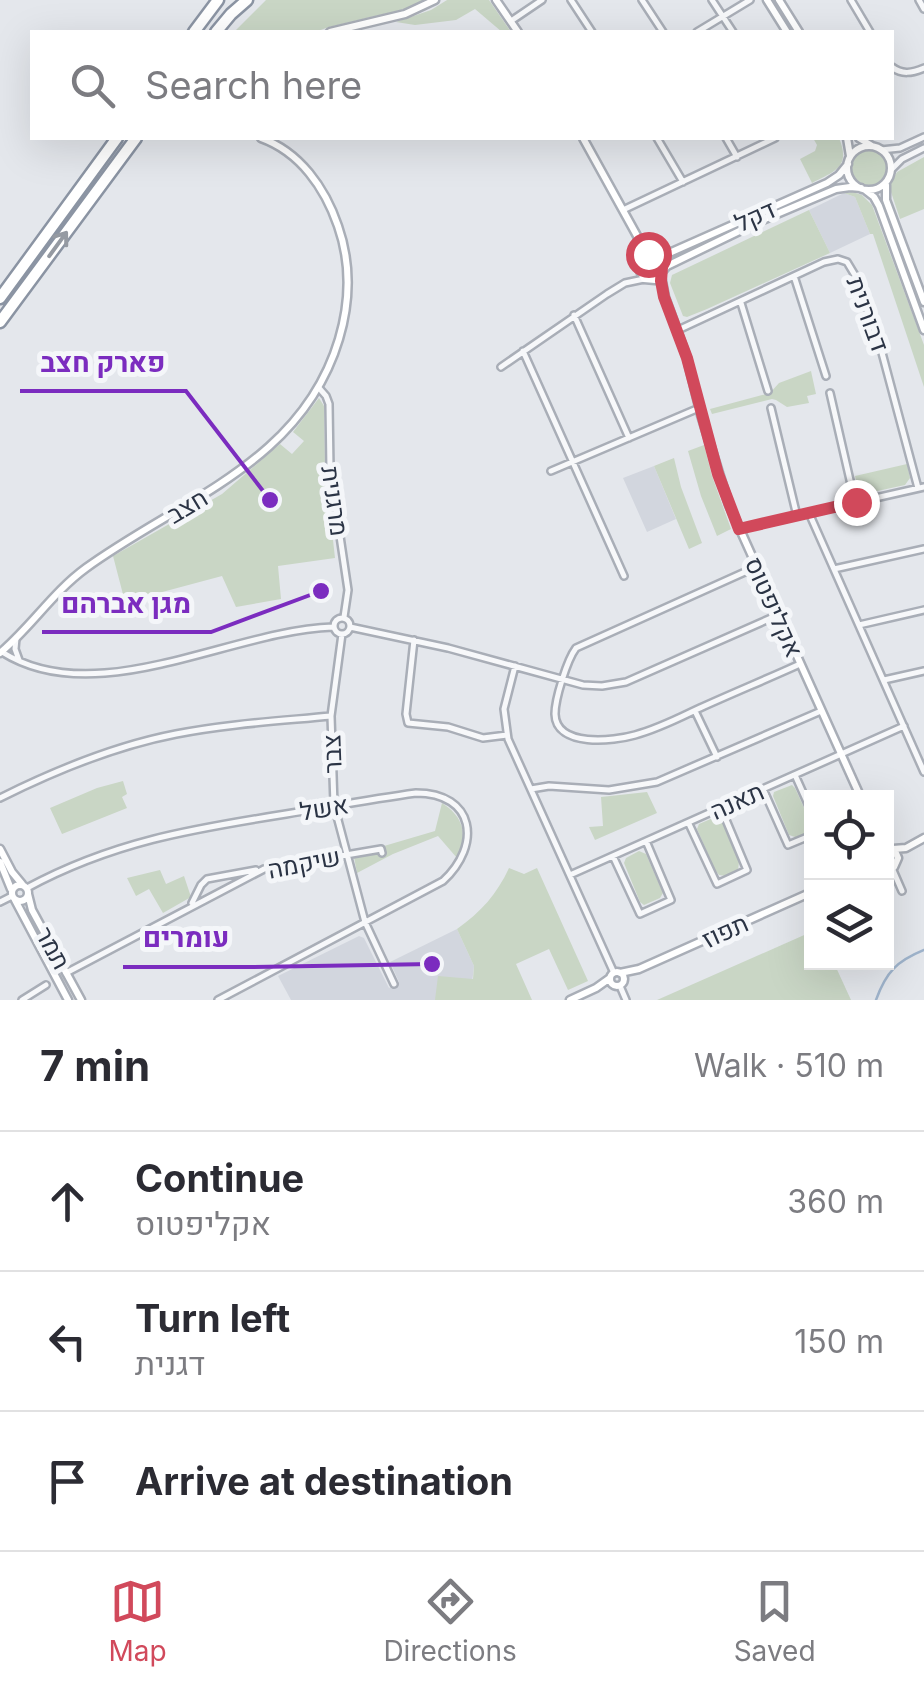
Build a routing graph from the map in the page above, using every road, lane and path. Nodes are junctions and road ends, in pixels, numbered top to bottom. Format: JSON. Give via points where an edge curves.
{"nodes":[{"id":1,"x":218,"y":0,"type":"edge"},
{"id":2,"x":247,"y":0,"type":"edge"},
{"id":3,"x":435,"y":0,"type":"edge"},
{"id":4,"x":496,"y":0,"type":"edge"},
{"id":5,"x":542,"y":0,"type":"edge"},
{"id":6,"x":571,"y":0,"type":"edge"},
{"id":7,"x":642,"y":0,"type":"edge"},
{"id":8,"x":712,"y":0,"type":"edge"},
{"id":9,"x":750,"y":0,"type":"edge"},
{"id":10,"x":767,"y":0,"type":"edge"},
{"id":11,"x":779,"y":0,"type":"edge"},
{"id":12,"x":852,"y":0,"type":"edge"},
{"id":13,"x":919,"y":0,"type":"edge"},
{"id":14,"x":924,"y":9,"type":"edge"},
{"id":15,"x":723,"y":17,"type":"junction"},
{"id":16,"x":511,"y":22,"type":"junction"},
{"id":17,"x":196,"y":30,"type":"edge"},
{"id":18,"x":218,"y":30,"type":"edge"},
{"id":19,"x":338,"y":30,"type":"edge"},
{"id":20,"x":517,"y":30,"type":"edge"},
{"id":21,"x":591,"y":30,"type":"edge"},
{"id":22,"x":662,"y":30,"type":"edge"},
{"id":23,"x":700,"y":30,"type":"edge"},
{"id":24,"x":732,"y":30,"type":"edge"},
{"id":25,"x":786,"y":30,"type":"edge"},
{"id":26,"x":798,"y":30,"type":"edge"},
{"id":27,"x":869,"y":30,"type":"edge"},
{"id":28,"x":924,"y":68,"type":"edge"},
{"id":29,"x":894,"y":69,"type":"edge"},
{"id":30,"x":924,"y":137,"type":"edge"},
{"id":31,"x":116,"y":140,"type":"edge"},
{"id":32,"x":135,"y":140,"type":"edge"},
{"id":33,"x":266,"y":140,"type":"edge"},
{"id":34,"x":585,"y":140,"type":"edge"},
{"id":35,"x":658,"y":140,"type":"edge"},
{"id":36,"x":727,"y":140,"type":"edge"},
{"id":37,"x":771,"y":140,"type":"edge"},
{"id":38,"x":847,"y":140,"type":"edge"},
{"id":39,"x":863,"y":140,"type":"edge"},
{"id":40,"x":878,"y":148,"type":"junction"},
{"id":41,"x":924,"y":148,"type":"edge"},
{"id":42,"x":736,"y":156,"type":"junction"},
{"id":43,"x":849,"y":160,"type":"junction"},
{"id":44,"x":891,"y":170,"type":"junction"},
{"id":45,"x":887,"y":180,"type":"junction"},
{"id":46,"x":683,"y":182,"type":"junction"},
{"id":47,"x":863,"y":189,"type":"junction"},
{"id":48,"x":623,"y":210,"type":"junction"},
{"id":49,"x":641,"y":244,"type":"junction"},
{"id":50,"x":654,"y":258,"type":"junction"},
{"id":51,"x":641,"y":264,"type":"junction"},
{"id":52,"x":662,"y":272,"type":"junction"},
{"id":53,"x":794,"y":276,"type":"junction"},
{"id":54,"x":647,"y":280,"type":"junction"},
{"id":55,"x":625,"y":283,"type":"junction"},
{"id":56,"x":664,"y":297,"type":"junction"},
{"id":57,"x":0,"y":298,"type":"edge"},
{"id":58,"x":740,"y":302,"type":"junction"},
{"id":59,"x":924,"y":302,"type":"edge"},
{"id":60,"x":921,"y":312,"type":"edge"},
{"id":61,"x":574,"y":315,"type":"junction"},
{"id":62,"x":0,"y":322,"type":"edge"},
{"id":63,"x":678,"y":330,"type":"junction"},
{"id":64,"x":924,"y":330,"type":"edge"},
{"id":65,"x":523,"y":351,"type":"junction"},
{"id":66,"x":501,"y":366,"type":"dead end"},
{"id":67,"x":826,"y":376,"type":"dead end"},
{"id":68,"x":318,"y":388,"type":"junction"},
{"id":69,"x":768,"y":391,"type":"dead end"},
{"id":70,"x":830,"y":392,"type":"dead end"},
{"id":71,"x":699,"y":408,"type":"junction"},
{"id":72,"x":771,"y":408,"type":"dead end"},
{"id":73,"x":629,"y":438,"type":"junction"},
{"id":74,"x":573,"y":462,"type":"junction"},
{"id":75,"x":551,"y":471,"type":"dead end"},
{"id":76,"x":921,"y":487,"type":"edge"},
{"id":77,"x":856,"y":502,"type":"junction"},
{"id":78,"x":809,"y":513,"type":"junction"},
{"id":79,"x":797,"y":516,"type":"junction"},
{"id":80,"x":739,"y":529,"type":"junction"},
{"id":81,"x":924,"y":549,"type":"edge"},
{"id":82,"x":756,"y":567,"type":"junction"},
{"id":83,"x":834,"y":569,"type":"junction"},
{"id":84,"x":624,"y":576,"type":"dead end"},
{"id":85,"x":924,"y":610,"type":"edge"},
{"id":86,"x":778,"y":615,"type":"junction"},
{"id":87,"x":344,"y":617,"type":"junction"},
{"id":88,"x":860,"y":625,"type":"junction"},
{"id":89,"x":350,"y":627,"type":"junction"},
{"id":90,"x":334,"y":628,"type":"junction"},
{"id":91,"x":342,"y":634,"type":"junction"},
{"id":92,"x":16,"y":638,"type":"junction"},
{"id":93,"x":414,"y":640,"type":"junction"},
{"id":94,"x":1,"y":652,"type":"edge"},
{"id":95,"x":21,"y":662,"type":"junction"},
{"id":96,"x":800,"y":664,"type":"junction"},
{"id":97,"x":515,"y":665,"type":"junction"},
{"id":98,"x":924,"y":671,"type":"edge"},
{"id":99,"x":564,"y":680,"type":"junction"},
{"id":100,"x":884,"y":680,"type":"junction"},
{"id":101,"x":821,"y":710,"type":"junction"},
{"id":102,"x":695,"y":711,"type":"junction"},
{"id":103,"x":331,"y":716,"type":"junction"},
{"id":104,"x":904,"y":726,"type":"junction"},
{"id":105,"x":507,"y":736,"type":"junction"},
{"id":106,"x":841,"y":754,"type":"junction"},
{"id":107,"x":717,"y":757,"type":"junction"},
{"id":108,"x":924,"y":772,"type":"edge"},
{"id":109,"x":795,"y":775,"type":"junction"},
{"id":110,"x":530,"y":789,"type":"junction"},
{"id":111,"x":764,"y":789,"type":"junction"},
{"id":112,"x":857,"y":790,"type":"edge"},
{"id":113,"x":804,"y":795,"type":"edge"},
{"id":114,"x":0,"y":798,"type":"edge"},
{"id":115,"x":334,"y":806,"type":"junction"},
{"id":116,"x":721,"y":808,"type":"junction"},
{"id":117,"x":689,"y":822,"type":"junction"},
{"id":118,"x":804,"y":838,"type":"edge"},
{"id":119,"x":924,"y":840,"type":"edge"},
{"id":120,"x":646,"y":841,"type":"junction"},
{"id":121,"x":894,"y":847,"type":"edge"},
{"id":122,"x":0,"y":849,"type":"edge"},
{"id":123,"x":894,"y":850,"type":"edge"},
{"id":124,"x":382,"y":853,"type":"dead end"},
{"id":125,"x":348,"y":855,"type":"junction"},
{"id":126,"x":614,"y":856,"type":"junction"},
{"id":127,"x":898,"y":860,"type":"junction"},
{"id":128,"x":0,"y":862,"type":"edge"},
{"id":129,"x":894,"y":864,"type":"edge"},
{"id":130,"x":264,"y":868,"type":"junction"},
{"id":131,"x":570,"y":875,"type":"junction"},
{"id":132,"x":894,"y":877,"type":"edge"},
{"id":133,"x":26,"y":889,"type":"junction"},
{"id":134,"x":902,"y":892,"type":"dead end"},
{"id":135,"x":13,"y":896,"type":"junction"},
{"id":136,"x":804,"y":896,"type":"edge"},
{"id":137,"x":0,"y":902,"type":"edge"},
{"id":138,"x":188,"y":908,"type":"junction"},
{"id":139,"x":366,"y":922,"type":"junction"},
{"id":140,"x":66,"y":973,"type":"junction"},
{"id":141,"x":617,"y":979,"type":"junction"},
{"id":142,"x":394,"y":984,"type":"dead end"},
{"id":143,"x":46,"y":986,"type":"dead end"},
{"id":144,"x":22,"y":1000,"type":"edge"},
{"id":145,"x":68,"y":1000,"type":"edge"},
{"id":146,"x":82,"y":1000,"type":"edge"},
{"id":147,"x":218,"y":1000,"type":"edge"},
{"id":148,"x":570,"y":1000,"type":"edge"},
{"id":149,"x":626,"y":1000,"type":"edge"}],
"edges":[{"from":1,"to":17,"type":"highway"},
{"from":2,"to":18,"type":"highway"},
{"from":3,"to":19,"type":"street"},
{"from":4,"to":16,"type":"street"},
{"from":5,"to":16,"type":"street"},
{"from":6,"to":21,"type":"street"},
{"from":7,"to":22,"type":"street"},
{"from":8,"to":15,"type":"street"},
{"from":9,"to":15,"type":"street"},
{"from":10,"to":25,"type":"street"},
{"from":11,"to":26,"type":"street"},
{"from":12,"to":27,"type":"street"},
{"from":13,"to":14,"type":"street"},
{"from":15,"to":23,"type":"street"},
{"from":15,"to":24,"type":"street"},
{"from":16,"to":20,"type":"street"},
{"from":28,"to":29,"type":"street"},
{"from":30,"to":40,"type":"street","via":[[900,148]]},
{"from":31,"to":57,"type":"highway"},
{"from":62,"to":32,"type":"highway","one_way":true},
{"from":33,"to":68,"type":"street","name":"חצב","via":[[295,156],[314,180],[342,240],[347,293],[341,332]]},
{"from":34,"to":48,"type":"street"},
{"from":35,"to":46,"type":"street"},
{"from":36,"to":42,"type":"street"},
{"from":37,"to":42,"type":"street"},
{"from":38,"to":43,"type":"street"},
{"from":39,"to":40,"type":"street"},
{"from":40,"to":43,"type":"street","via":[[861,148]]},
{"from":40,"to":44,"type":"street"},
{"from":41,"to":44,"type":"street"},
{"from":42,"to":46,"type":"street"},
{"from":43,"to":47,"type":"street","via":[[849,177]]},
{"from":43,"to":50,"type":"street","name":"דקל","via":[[827,183]]},
{"from":44,"to":45,"type":"street"},
{"from":45,"to":47,"type":"street"},
{"from":45,"to":59,"type":"street","via":[[887,203]]},
{"from":46,"to":48,"type":"street"},
{"from":47,"to":52,"type":"street","name":"דקל","via":[[839,188],[801,202]]},
{"from":47,"to":60,"type":"street","via":[[876,201]]},
{"from":48,"to":49,"type":"street"},
{"from":49,"to":50,"type":"street"},
{"from":49,"to":51,"type":"street"},
{"from":50,"to":51,"type":"street"},
{"from":50,"to":52,"type":"street"},
{"from":51,"to":54,"type":"street"},
{"from":51,"to":55,"type":"street"},
{"from":52,"to":54,"type":"street"},
{"from":52,"to":56,"type":"street","name":"אקליפטוס"},
{"from":53,"to":58,"type":"street","name":"דבורנית"},
{"from":53,"to":67,"type":"street"},
{"from":53,"to":76,"type":"street","name":"דבורנית","via":[[833,260],[854,270]]},
{"from":54,"to":55,"type":"street"},
{"from":54,"to":56,"type":"street","name":"אקליפטוס"},
{"from":55,"to":61,"type":"street"},
{"from":56,"to":63,"type":"street","name":"אקליפטוס"},
{"from":58,"to":63,"type":"street","name":"דבורנית"},
{"from":58,"to":69,"type":"street"},
{"from":60,"to":64,"type":"street"},
{"from":61,"to":65,"type":"street"},
{"from":61,"to":73,"type":"street"},
{"from":63,"to":71,"type":"street","name":"אקליפטוס"},
{"from":65,"to":66,"type":"street"},
{"from":65,"to":74,"type":"street"},
{"from":68,"to":87,"type":"street","name":"מרגנית","via":[[329,404],[330,474],[347,586]]},
{"from":68,"to":92,"type":"street","name":"חצב","via":[[256,460],[88,566]]},
{"from":70,"to":77,"type":"street"},
{"from":71,"to":73,"type":"street"},
{"from":71,"to":80,"type":"street","name":"אקליפטוס"},
{"from":72,"to":79,"type":"street"},
{"from":73,"to":74,"type":"street"},
{"from":74,"to":75,"type":"street"},
{"from":74,"to":84,"type":"street"},
{"from":76,"to":77,"type":"street"},
{"from":77,"to":78,"type":"street"},
{"from":78,"to":79,"type":"street"},
{"from":78,"to":83,"type":"street"},
{"from":79,"to":80,"type":"street"},
{"from":80,"to":82,"type":"street","name":"אקליפטוס"},
{"from":81,"to":83,"type":"street"},
{"from":82,"to":86,"type":"street","name":"אקליפטוס"},
{"from":82,"to":99,"type":"street","via":[[580,645]]},
{"from":83,"to":88,"type":"street"},
{"from":85,"to":88,"type":"street"},
{"from":86,"to":96,"type":"street","name":"אקליפטוס"},
{"from":86,"to":99,"type":"street","via":[[626,682]]},
{"from":87,"to":89,"type":"street"},
{"from":87,"to":90,"type":"street"},
{"from":88,"to":100,"type":"street"},
{"from":89,"to":91,"type":"street"},
{"from":89,"to":93,"type":"street"},
{"from":90,"to":91,"type":"street"},
{"from":90,"to":95,"type":"street","via":[[111,672],[54,672]]},
{"from":91,"to":103,"type":"street","name":"צבר"},
{"from":92,"to":94,"type":"street","name":"חצב"},
{"from":92,"to":95,"type":"street"},
{"from":93,"to":97,"type":"street"},
{"from":93,"to":105,"type":"street","via":[[408,723],[483,738]]},
{"from":94,"to":95,"type":"street"},
{"from":96,"to":101,"type":"street","name":"אקליפטוס"},
{"from":96,"to":102,"type":"street"},
{"from":97,"to":99,"type":"street"},
{"from":97,"to":105,"type":"street","via":[[505,701]]},
{"from":98,"to":100,"type":"street"},
{"from":99,"to":102,"type":"street","via":[[556,718],[562,732],[578,738],[628,737]]},
{"from":100,"to":104,"type":"street"},
{"from":101,"to":106,"type":"street","name":"אקליפטוס"},
{"from":101,"to":107,"type":"street"},
{"from":102,"to":107,"type":"street"},
{"from":103,"to":114,"type":"street","via":[[158,738],[80,762]]},
{"from":103,"to":115,"type":"street","name":"צבר"},
{"from":104,"to":106,"type":"street","name":"תאנה"},
{"from":104,"to":108,"type":"street"},
{"from":105,"to":110,"type":"street"},
{"from":106,"to":109,"type":"street","name":"תאנה"},
{"from":106,"to":112,"type":"street","name":"אקליפטוס"},
{"from":107,"to":110,"type":"street","via":[[624,789]]},
{"from":109,"to":111,"type":"street","name":"תאנה"},
{"from":109,"to":113,"type":"street"},
{"from":110,"to":131,"type":"street"},
{"from":111,"to":116,"type":"street","name":"תאנה"},
{"from":111,"to":118,"type":"street","via":[[788,845]]},
{"from":115,"to":125,"type":"street","name":"צבר"},
{"from":115,"to":133,"type":"street","name":"אשל","via":[[156,837]]},
{"from":115,"to":139,"type":"street","name":"אשל","via":[[429,794],[456,806],[468,823],[465,852],[448,876]]},
{"from":116,"to":117,"type":"street","name":"תאנה"},
{"from":116,"to":117,"type":"street","via":[[747,870],[717,884]]},
{"from":117,"to":120,"type":"street","name":"תאנה"},
{"from":119,"to":121,"type":"street"},
{"from":119,"to":127,"type":"street"},
{"from":120,"to":126,"type":"street","name":"תאנה"},
{"from":120,"to":126,"type":"street","via":[[671,900],[640,914]]},
{"from":122,"to":133,"type":"street","name":"תמר"},
{"from":123,"to":127,"type":"street"},
{"from":124,"to":125,"type":"street","name":"שיקמה","via":[[381,848]]},
{"from":125,"to":130,"type":"street","name":"שיקמה"},
{"from":125,"to":139,"type":"street","name":"צבר"},
{"from":126,"to":131,"type":"street","name":"תאנה"},
{"from":127,"to":129,"type":"street"},
{"from":128,"to":135,"type":"street","name":"תמר"},
{"from":130,"to":138,"type":"street","name":"שיקמה"},
{"from":130,"to":138,"type":"street","via":[[207,878]]},
{"from":131,"to":141,"type":"street"},
{"from":132,"to":134,"type":"street"},
{"from":133,"to":135,"type":"street","via":[[15,886]]},
{"from":133,"to":135,"type":"street","via":[[23,900]]},
{"from":133,"to":140,"type":"street","name":"תמר"},
{"from":135,"to":137,"type":"street"},
{"from":135,"to":145,"type":"street","name":"תמר"},
{"from":136,"to":141,"type":"street","name":"תפוז"},
{"from":138,"to":140,"type":"street","name":"שיקמה"},
{"from":139,"to":142,"type":"street","name":"צבר"},
{"from":139,"to":147,"type":"street"},
{"from":140,"to":146,"type":"street","name":"תמר"},
{"from":141,"to":148,"type":"street","name":"תפוז"},
{"from":141,"to":149,"type":"street"},
{"from":143,"to":144,"type":"street"}]}
